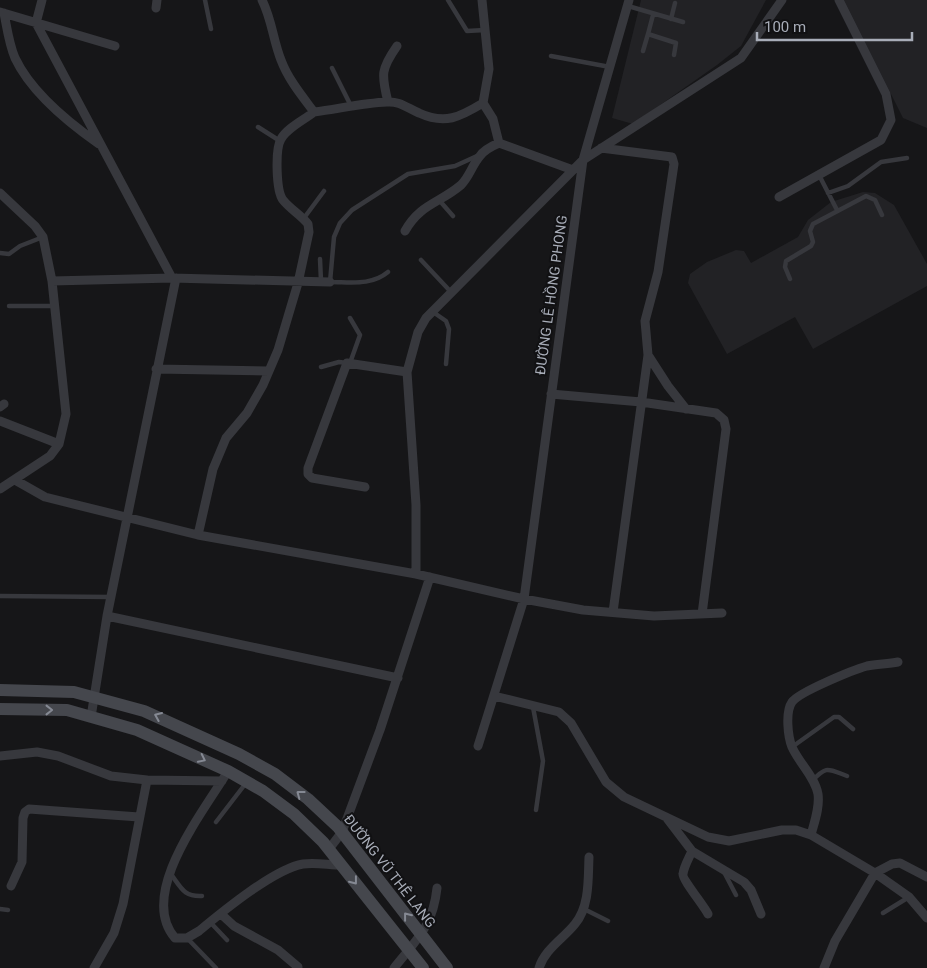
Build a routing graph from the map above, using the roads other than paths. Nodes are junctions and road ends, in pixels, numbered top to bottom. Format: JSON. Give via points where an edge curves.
{"nodes":[{"id":1,"x":42,"y":0,"type":"edge"},
{"id":2,"x":205,"y":0,"type":"edge"},
{"id":3,"x":262,"y":0,"type":"edge"},
{"id":4,"x":448,"y":0,"type":"edge"},
{"id":5,"x":482,"y":0,"type":"edge"},
{"id":6,"x":782,"y":0,"type":"edge"},
{"id":7,"x":839,"y":0,"type":"edge"},
{"id":8,"x":628,"y":3,"type":"edge"},
{"id":9,"x":675,"y":3,"type":"dead end"},
{"id":10,"x":2,"y":13,"type":"edge"},
{"id":11,"x":653,"y":15,"type":"junction"},
{"id":12,"x":671,"y":19,"type":"junction"},
{"id":13,"x":683,"y":22,"type":"dead end"},
{"id":14,"x":36,"y":23,"type":"junction"},
{"id":15,"x":211,"y":29,"type":"dead end"},
{"id":16,"x":486,"y":30,"type":"junction"},
{"id":17,"x":648,"y":34,"type":"junction"},
{"id":18,"x":115,"y":46,"type":"dead end"},
{"id":19,"x":397,"y":46,"type":"dead end"},
{"id":20,"x":643,"y":51,"type":"dead end"},
{"id":21,"x":674,"y":55,"type":"dead end"},
{"id":22,"x":551,"y":56,"type":"dead end"},
{"id":23,"x":610,"y":67,"type":"junction"},
{"id":24,"x":332,"y":68,"type":"dead end"},
{"id":25,"x":388,"y":102,"type":"junction"},
{"id":26,"x":482,"y":103,"type":"junction"},
{"id":27,"x":352,"y":107,"type":"junction"},
{"id":28,"x":314,"y":112,"type":"junction"},
{"id":29,"x":258,"y":127,"type":"dead end"},
{"id":30,"x":280,"y":141,"type":"junction"},
{"id":31,"x":499,"y":143,"type":"junction"},
{"id":32,"x":102,"y":146,"type":"junction"},
{"id":33,"x":601,"y":148,"type":"junction"},
{"id":34,"x":480,"y":155,"type":"junction"},
{"id":35,"x":907,"y":158,"type":"dead end"},
{"id":36,"x":583,"y":160,"type":"junction"},
{"id":37,"x":573,"y":170,"type":"junction"},
{"id":38,"x":818,"y":175,"type":"junction"},
{"id":39,"x":324,"y":191,"type":"dead end"},
{"id":40,"x":0,"y":193,"type":"edge"},
{"id":41,"x":828,"y":193,"type":"junction"},
{"id":42,"x":779,"y":197,"type":"dead end"},
{"id":43,"x":438,"y":199,"type":"junction"},
{"id":44,"x":837,"y":210,"type":"junction"},
{"id":45,"x":882,"y":215,"type":"dead end"},
{"id":46,"x":453,"y":216,"type":"dead end"},
{"id":47,"x":304,"y":218,"type":"junction"},
{"id":48,"x":405,"y":230,"type":"dead end"},
{"id":49,"x":44,"y":237,"type":"junction"},
{"id":50,"x":0,"y":253,"type":"edge"},
{"id":51,"x":320,"y":259,"type":"dead end"},
{"id":52,"x":421,"y":260,"type":"dead end"},
{"id":53,"x":388,"y":272,"type":"dead end"},
{"id":54,"x":174,"y":278,"type":"junction"},
{"id":55,"x":790,"y":279,"type":"dead end"},
{"id":56,"x":52,"y":281,"type":"junction"},
{"id":57,"x":326,"y":282,"type":"junction"},
{"id":58,"x":298,"y":283,"type":"junction"},
{"id":59,"x":451,"y":292,"type":"junction"},
{"id":60,"x":9,"y":306,"type":"dead end"},
{"id":61,"x":54,"y":306,"type":"junction"},
{"id":62,"x":432,"y":312,"type":"junction"},
{"id":63,"x":350,"y":318,"type":"dead end"},
{"id":64,"x":648,"y":355,"type":"junction"},
{"id":65,"x":349,"y":363,"type":"junction"},
{"id":66,"x":446,"y":364,"type":"dead end"},
{"id":67,"x":321,"y":367,"type":"dead end"},
{"id":68,"x":156,"y":369,"type":"junction"},
{"id":69,"x":269,"y":371,"type":"junction"},
{"id":70,"x":408,"y":372,"type":"junction"},
{"id":71,"x":551,"y":394,"type":"junction"},
{"id":72,"x":641,"y":402,"type":"junction"},
{"id":73,"x":686,"y":409,"type":"junction"},
{"id":74,"x":0,"y":421,"type":"edge"},
{"id":75,"x":59,"y":444,"type":"junction"},
{"id":76,"x":14,"y":480,"type":"junction"},
{"id":77,"x":365,"y":487,"type":"dead end"},
{"id":78,"x":0,"y":489,"type":"edge"},
{"id":79,"x":127,"y":517,"type":"junction"},
{"id":80,"x":198,"y":535,"type":"junction"},
{"id":81,"x":416,"y":574,"type":"junction"},
{"id":82,"x":430,"y":577,"type":"junction"},
{"id":83,"x":0,"y":596,"type":"edge"},
{"id":84,"x":111,"y":597,"type":"junction"},
{"id":85,"x":524,"y":600,"type":"junction"},
{"id":86,"x":613,"y":612,"type":"junction"},
{"id":87,"x":722,"y":613,"type":"dead end"},
{"id":88,"x":702,"y":614,"type":"junction"},
{"id":89,"x":107,"y":616,"type":"junction"},
{"id":90,"x":898,"y":662,"type":"dead end"},
{"id":91,"x":398,"y":678,"type":"junction"},
{"id":92,"x":0,"y":690,"type":"edge"},
{"id":93,"x":494,"y":696,"type":"junction"},
{"id":94,"x":95,"y":697,"type":"junction"},
{"id":95,"x":533,"y":705,"type":"junction"},
{"id":96,"x":0,"y":710,"type":"edge"},
{"id":97,"x":91,"y":717,"type":"junction"},
{"id":98,"x":852,"y":729,"type":"dead end"},
{"id":99,"x":478,"y":746,"type":"dead end"},
{"id":100,"x":792,"y":747,"type":"junction"},
{"id":101,"x":0,"y":756,"type":"edge"},
{"id":102,"x":225,"y":776,"type":"junction"},
{"id":103,"x":847,"y":776,"type":"dead end"},
{"id":104,"x":146,"y":780,"type":"junction"},
{"id":105,"x":812,"y":781,"type":"junction"},
{"id":106,"x":247,"y":782,"type":"junction"},
{"id":107,"x":536,"y":810,"type":"dead end"},
{"id":108,"x":140,"y":817,"type":"junction"},
{"id":109,"x":666,"y":817,"type":"junction"},
{"id":110,"x":216,"y":822,"type":"dead end"},
{"id":111,"x":342,"y":832,"type":"junction"},
{"id":112,"x":811,"y":836,"type":"junction"},
{"id":113,"x":329,"y":849,"type":"junction"},
{"id":114,"x":692,"y":851,"type":"junction"},
{"id":115,"x":589,"y":857,"type":"dead end"},
{"id":116,"x":342,"y":865,"type":"junction"},
{"id":117,"x":722,"y":868,"type":"junction"},
{"id":118,"x":170,"y":873,"type":"junction"},
{"id":119,"x":874,"y":873,"type":"junction"},
{"id":120,"x":927,"y":877,"type":"edge"},
{"id":121,"x":11,"y":886,"type":"dead end"},
{"id":122,"x":437,"y":888,"type":"dead end"},
{"id":123,"x":736,"y":895,"type":"dead end"},
{"id":124,"x":202,"y":896,"type":"dead end"},
{"id":125,"x":909,"y":897,"type":"junction"},
{"id":126,"x":0,"y":909,"type":"edge"},
{"id":127,"x":584,"y":909,"type":"junction"},
{"id":128,"x":8,"y":910,"type":"dead end"},
{"id":129,"x":884,"y":913,"type":"dead end"},
{"id":130,"x":221,"y":914,"type":"junction"},
{"id":131,"x":708,"y":914,"type":"dead end"},
{"id":132,"x":762,"y":914,"type":"dead end"},
{"id":133,"x":927,"y":918,"type":"edge"},
{"id":134,"x":608,"y":921,"type":"dead end"},
{"id":135,"x":210,"y":922,"type":"junction"},
{"id":136,"x":421,"y":935,"type":"junction"},
{"id":137,"x":187,"y":938,"type":"junction"},
{"id":138,"x":227,"y":940,"type":"dead end"},
{"id":139,"x":409,"y":950,"type":"junction"},
{"id":140,"x":298,"y":967,"type":"edge"},
{"id":141,"x":94,"y":968,"type":"edge"},
{"id":142,"x":216,"y":968,"type":"edge"},
{"id":143,"x":394,"y":968,"type":"edge"},
{"id":144,"x":423,"y":968,"type":"edge"},
{"id":145,"x":447,"y":968,"type":"edge"},
{"id":146,"x":538,"y":968,"type":"edge"},
{"id":147,"x":824,"y":968,"type":"edge"}],
"edges":[{"from":1,"to":14,"type":"street"},
{"from":2,"to":15,"type":"lane"},
{"from":3,"to":28,"type":"street","via":[[272,23],[281,61]]},
{"from":4,"to":16,"type":"lane","via":[[467,31]]},
{"from":5,"to":16,"type":"street"},
{"from":6,"to":33,"type":"street","via":[[732,66]]},
{"from":7,"to":38,"type":"street","via":[[886,94],[891,120],[881,140]]},
{"from":8,"to":11,"type":"lane"},
{"from":8,"to":23,"type":"street","name":"ĐƯỜNG LÊ HỒNG PHONG"},
{"from":9,"to":12,"type":"lane"},
{"from":10,"to":14,"type":"street"},
{"from":10,"to":32,"type":"street","via":[[15,58],[23,72],[70,124]]},
{"from":11,"to":12,"type":"lane"},
{"from":11,"to":17,"type":"lane"},
{"from":12,"to":13,"type":"lane"},
{"from":14,"to":18,"type":"street"},
{"from":14,"to":32,"type":"street"},
{"from":16,"to":26,"type":"street","via":[[489,69]]},
{"from":17,"to":20,"type":"lane"},
{"from":17,"to":21,"type":"lane","via":[[676,42]]},
{"from":19,"to":25,"type":"street","via":[[384,64],[382,74]]},
{"from":22,"to":23,"type":"lane"},
{"from":23,"to":36,"type":"street","name":"ĐƯỜNG LÊ HỒNG PHONG"},
{"from":24,"to":27,"type":"lane"},
{"from":25,"to":26,"type":"street","via":[[402,104],[419,114],[448,120]]},
{"from":25,"to":27,"type":"street"},
{"from":26,"to":31,"type":"street","via":[[493,119]]},
{"from":27,"to":28,"type":"street"},
{"from":28,"to":30,"type":"street","via":[[284,134]]},
{"from":29,"to":30,"type":"lane"},
{"from":30,"to":47,"type":"street","via":[[279,193]]},
{"from":31,"to":34,"type":"street"},
{"from":31,"to":37,"type":"street"},
{"from":32,"to":54,"type":"street"},
{"from":33,"to":36,"type":"street"},
{"from":33,"to":64,"type":"street","via":[[672,158],[674,164],[658,272],[645,321]]},
{"from":34,"to":43,"type":"street","via":[[462,184]]},
{"from":34,"to":57,"type":"lane","via":[[455,166],[408,174],[352,210],[340,223],[334,237]]},
{"from":35,"to":41,"type":"lane","via":[[881,162],[848,186]]},
{"from":36,"to":37,"type":"street"},
{"from":36,"to":71,"type":"street","name":"ĐƯỜNG LÊ HỒNG PHONG"},
{"from":37,"to":59,"type":"street"},
{"from":38,"to":41,"type":"lane"},
{"from":38,"to":42,"type":"street"},
{"from":39,"to":47,"type":"lane"},
{"from":40,"to":49,"type":"street"},
{"from":41,"to":44,"type":"lane"},
{"from":43,"to":46,"type":"lane"},
{"from":43,"to":48,"type":"street","via":[[413,217]]},
{"from":44,"to":45,"type":"lane","via":[[866,196],[875,200]]},
{"from":44,"to":55,"type":"lane","via":[[813,224],[811,246],[786,261]]},
{"from":47,"to":58,"type":"street","via":[[309,232]]},
{"from":49,"to":50,"type":"lane","via":[[9,254]]},
{"from":49,"to":56,"type":"street"},
{"from":51,"to":57,"type":"lane"},
{"from":52,"to":59,"type":"lane"},
{"from":53,"to":57,"type":"lane","via":[[378,280],[368,282]]},
{"from":54,"to":56,"type":"street"},
{"from":54,"to":58,"type":"street"},
{"from":54,"to":68,"type":"street"},
{"from":56,"to":61,"type":"street"},
{"from":57,"to":58,"type":"street"},
{"from":58,"to":69,"type":"street"},
{"from":59,"to":62,"type":"street"},
{"from":60,"to":61,"type":"lane"},
{"from":61,"to":75,"type":"street","via":[[66,414]]},
{"from":62,"to":66,"type":"lane","via":[[442,316],[449,330]]},
{"from":62,"to":70,"type":"street","via":[[418,332]]},
{"from":63,"to":65,"type":"lane","via":[[360,336]]},
{"from":64,"to":72,"type":"street"},
{"from":64,"to":73,"type":"street"},
{"from":65,"to":67,"type":"lane"},
{"from":65,"to":70,"type":"street"},
{"from":65,"to":77,"type":"street","via":[[308,474],[312,478]]},
{"from":68,"to":69,"type":"street"},
{"from":68,"to":79,"type":"street"},
{"from":69,"to":80,"type":"street","via":[[247,413],[226,438],[213,469]]},
{"from":70,"to":81,"type":"street","via":[[416,505]]},
{"from":71,"to":72,"type":"street"},
{"from":71,"to":85,"type":"street","name":"ĐƯỜNG LÊ HỒNG PHONG"},
{"from":72,"to":73,"type":"street"},
{"from":72,"to":86,"type":"street"},
{"from":73,"to":88,"type":"street","via":[[716,413],[724,420],[726,429]]},
{"from":74,"to":75,"type":"street"},
{"from":75,"to":76,"type":"street","via":[[50,456]]},
{"from":76,"to":78,"type":"street"},
{"from":76,"to":79,"type":"street","via":[[46,497]]},
{"from":79,"to":80,"type":"street"},
{"from":79,"to":84,"type":"street"},
{"from":80,"to":81,"type":"street"},
{"from":81,"to":82,"type":"street"},
{"from":82,"to":85,"type":"street"},
{"from":82,"to":91,"type":"street"},
{"from":83,"to":84,"type":"lane"},
{"from":84,"to":89,"type":"street"},
{"from":85,"to":86,"type":"street"},
{"from":85,"to":93,"type":"street","name":"ĐƯỜNG LÊ HỒNG PHONG"},
{"from":86,"to":88,"type":"street","via":[[654,616]]},
{"from":87,"to":88,"type":"street"},
{"from":89,"to":91,"type":"street"},
{"from":89,"to":94,"type":"street"},
{"from":90,"to":100,"type":"street","via":[[851,671],[799,696],[789,711]]},
{"from":91,"to":111,"type":"street"},
{"from":92,"to":94,"type":"street","name":"ĐƯỜNG VŨ THÊ LANG","via":[[74,692]]},
{"from":93,"to":95,"type":"street"},
{"from":93,"to":99,"type":"street","name":"ĐƯỜNG LÊ HỒNG PHONG"},
{"from":94,"to":97,"type":"street"},
{"from":111,"to":94,"type":"street","name":"ĐƯỜNG VŨ THÊ LANG","one_way":true,"via":[[308,799],[275,774],[239,754],[144,710]]},
{"from":95,"to":107,"type":"lane","via":[[543,761]]},
{"from":95,"to":109,"type":"street","via":[[559,712],[572,723],[606,782],[624,797]]},
{"from":96,"to":97,"type":"street","one_way":true,"via":[[67,710]]},
{"from":97,"to":102,"type":"street","one_way":true,"via":[[138,730]]},
{"from":98,"to":100,"type":"lane","via":[[839,717],[834,717]]},
{"from":100,"to":105,"type":"street"},
{"from":101,"to":104,"type":"street","via":[[37,752],[58,756],[111,776]]},
{"from":102,"to":104,"type":"street"},
{"from":102,"to":106,"type":"street"},
{"from":102,"to":118,"type":"street"},
{"from":103,"to":105,"type":"lane","via":[[827,768]]},
{"from":104,"to":108,"type":"street"},
{"from":105,"to":112,"type":"street","via":[[818,793],[818,804]]},
{"from":106,"to":110,"type":"lane"},
{"from":106,"to":113,"type":"street","via":[[294,814]]},
{"from":108,"to":121,"type":"street","via":[[29,809],[22,818],[22,862]]},
{"from":108,"to":141,"type":"street","via":[[121,911],[114,933]]},
{"from":109,"to":112,"type":"street","via":[[708,837],[729,841],[782,830],[796,830]]},
{"from":109,"to":114,"type":"street"},
{"from":111,"to":113,"type":"street"},
{"from":136,"to":111,"type":"street","name":"ĐƯỜNG VŨ THÊ LANG","one_way":true},
{"from":112,"to":119,"type":"street"},
{"from":113,"to":116,"type":"street"},
{"from":114,"to":117,"type":"street"},
{"from":114,"to":131,"type":"street","via":[[683,879],[696,892]]},
{"from":115,"to":127,"type":"street"},
{"from":116,"to":130,"type":"street","via":[[305,864],[290,868]]},
{"from":116,"to":139,"type":"street","one_way":true},
{"from":117,"to":123,"type":"lane"},
{"from":117,"to":132,"type":"street","via":[[751,890]]},
{"from":118,"to":124,"type":"lane","via":[[186,894]]},
{"from":118,"to":137,"type":"street","via":[[163,909],[166,928],[175,938]]},
{"from":119,"to":120,"type":"street","via":[[900,863]]},
{"from":119,"to":125,"type":"street"},
{"from":119,"to":147,"type":"street","via":[[834,942]]},
{"from":122,"to":136,"type":"street","via":[[432,916]]},
{"from":125,"to":129,"type":"lane"},
{"from":125,"to":133,"type":"street"},
{"from":126,"to":128,"type":"lane"},
{"from":127,"to":134,"type":"lane"},
{"from":127,"to":146,"type":"street","via":[[577,922],[551,947]]},
{"from":130,"to":135,"type":"street"},
{"from":130,"to":140,"type":"street","via":[[234,926],[278,950]]},
{"from":135,"to":137,"type":"street"},
{"from":135,"to":138,"type":"lane"},
{"from":136,"to":139,"type":"street"},
{"from":136,"to":145,"type":"street","name":"ĐƯỜNG VŨ THÊ LANG"},
{"from":137,"to":142,"type":"lane"},
{"from":139,"to":143,"type":"street"},
{"from":139,"to":144,"type":"street"}]}
